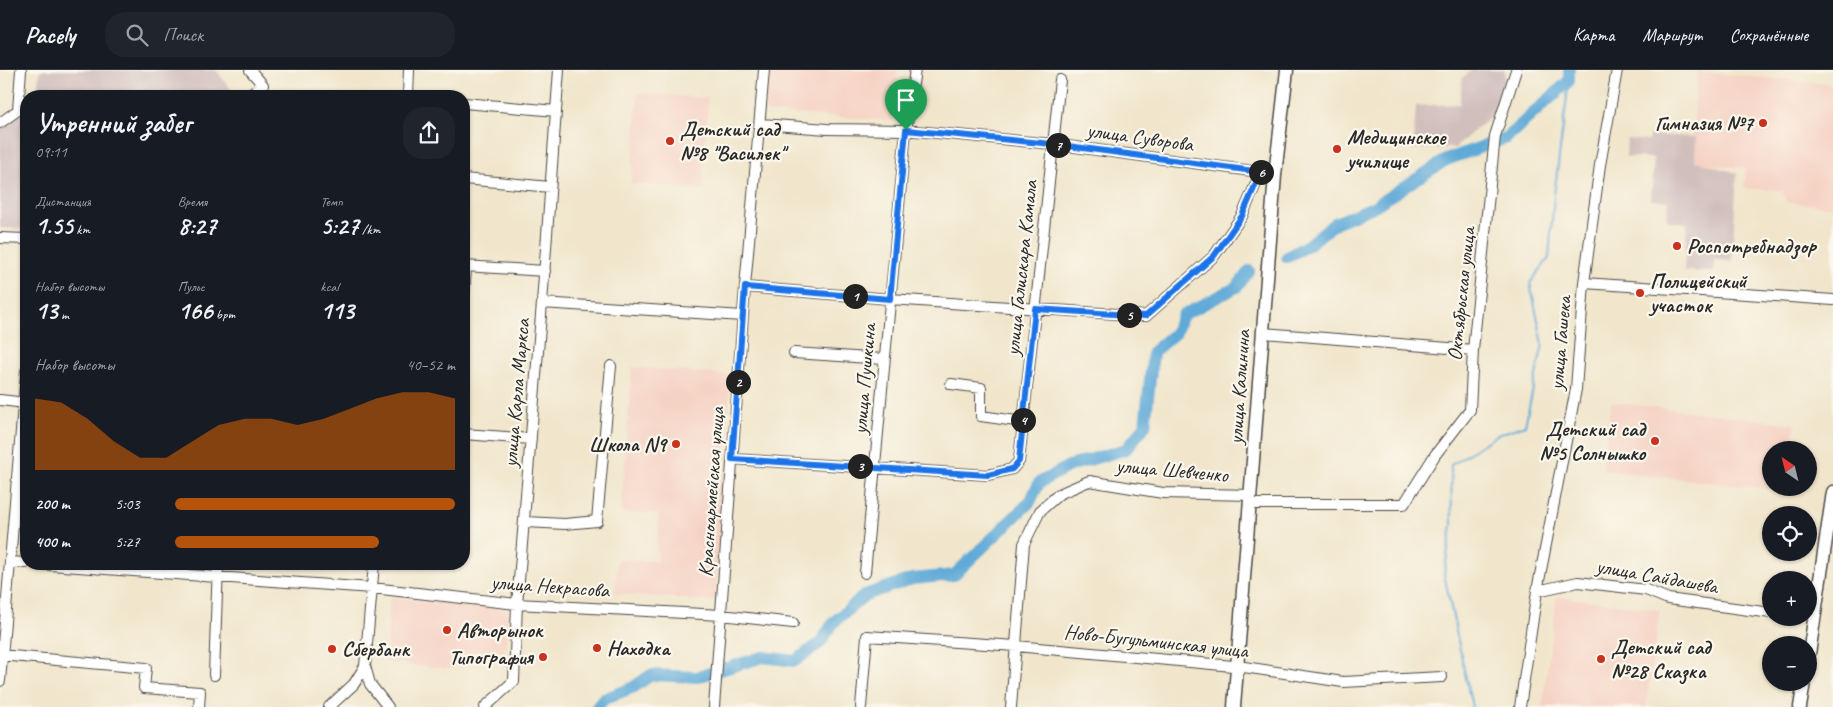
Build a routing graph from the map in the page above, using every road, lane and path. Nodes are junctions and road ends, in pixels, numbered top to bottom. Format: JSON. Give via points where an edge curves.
{"nodes":[{"id":1,"x":21,"y":70,"type":"edge"},
{"id":2,"x":250,"y":70,"type":"edge"},
{"id":3,"x":409,"y":70,"type":"edge"},
{"id":4,"x":559,"y":70,"type":"edge"},
{"id":5,"x":764,"y":70,"type":"edge"},
{"id":6,"x":915,"y":70,"type":"edge"},
{"id":7,"x":1287,"y":70,"type":"edge"},
{"id":8,"x":1516,"y":70,"type":"edge"},
{"id":9,"x":1617,"y":70,"type":"edge"},
{"id":10,"x":1060,"y":80,"type":"dead end"},
{"id":11,"x":257,"y":90,"type":"edge"},
{"id":12,"x":408,"y":90,"type":"edge"},
{"id":13,"x":470,"y":103,"type":"edge"},
{"id":14,"x":556,"y":110,"type":"junction"},
{"id":15,"x":0,"y":122,"type":"edge"},
{"id":16,"x":761,"y":124,"type":"junction"},
{"id":17,"x":906,"y":130,"type":"junction"},
{"id":18,"x":1053,"y":144,"type":"junction"},
{"id":19,"x":1261,"y":172,"type":"junction"},
{"id":20,"x":1275,"y":175,"type":"junction"},
{"id":21,"x":470,"y":180,"type":"edge"},
{"id":22,"x":550,"y":187,"type":"junction"},
{"id":23,"x":0,"y":238,"type":"edge"},
{"id":24,"x":20,"y":239,"type":"edge"},
{"id":25,"x":470,"y":266,"type":"edge"},
{"id":26,"x":544,"y":272,"type":"junction"},
{"id":27,"x":1584,"y":283,"type":"junction"},
{"id":28,"x":745,"y":287,"type":"junction"},
{"id":29,"x":890,"y":299,"type":"junction"},
{"id":30,"x":1833,"y":300,"type":"edge"},
{"id":31,"x":542,"y":303,"type":"junction"},
{"id":32,"x":1035,"y":309,"type":"junction"},
{"id":33,"x":743,"y":316,"type":"junction"},
{"id":34,"x":1263,"y":332,"type":"junction"},
{"id":35,"x":1473,"y":350,"type":"junction"},
{"id":36,"x":794,"y":353,"type":"dead end"},
{"id":37,"x":884,"y":359,"type":"junction"},
{"id":38,"x":611,"y":366,"type":"dead end"},
{"id":39,"x":951,"y":384,"type":"dead end"},
{"id":40,"x":0,"y":400,"type":"edge"},
{"id":41,"x":20,"y":402,"type":"edge"},
{"id":42,"x":1023,"y":422,"type":"junction"},
{"id":43,"x":470,"y":434,"type":"edge"},
{"id":44,"x":531,"y":439,"type":"junction"},
{"id":45,"x":732,"y":459,"type":"junction"},
{"id":46,"x":20,"y":460,"type":"edge"},
{"id":47,"x":875,"y":467,"type":"junction"},
{"id":48,"x":1833,"y":492,"type":"edge"},
{"id":49,"x":1251,"y":500,"type":"junction"},
{"id":50,"x":1404,"y":504,"type":"joint"},
{"id":51,"x":525,"y":522,"type":"junction"},
{"id":52,"x":11,"y":562,"type":"junction"},
{"id":53,"x":20,"y":563,"type":"edge"},
{"id":54,"x":126,"y":570,"type":"edge"},
{"id":55,"x":218,"y":570,"type":"edge"},
{"id":56,"x":374,"y":570,"type":"edge"},
{"id":57,"x":865,"y":573,"type":"dead end"},
{"id":58,"x":217,"y":576,"type":"junction"},
{"id":59,"x":1817,"y":580,"type":"edge"},
{"id":60,"x":372,"y":588,"type":"junction"},
{"id":61,"x":1536,"y":591,"type":"junction"},
{"id":62,"x":517,"y":604,"type":"junction"},
{"id":63,"x":1762,"y":612,"type":"edge"},
{"id":64,"x":721,"y":615,"type":"junction"},
{"id":65,"x":793,"y":623,"type":"dead end"},
{"id":66,"x":1016,"y":646,"type":"junction"},
{"id":67,"x":1,"y":655,"type":"edge"},
{"id":68,"x":365,"y":666,"type":"junction"},
{"id":69,"x":1237,"y":667,"type":"junction"},
{"id":70,"x":214,"y":675,"type":"dead end"},
{"id":71,"x":1442,"y":677,"type":"dead end"},
{"id":72,"x":0,"y":681,"type":"edge"},
{"id":73,"x":1803,"y":691,"type":"edge"},
{"id":74,"x":199,"y":707,"type":"edge"},
{"id":75,"x":329,"y":707,"type":"edge"},
{"id":76,"x":388,"y":707,"type":"edge"},
{"id":77,"x":485,"y":707,"type":"edge"},
{"id":78,"x":714,"y":707,"type":"edge"},
{"id":79,"x":861,"y":707,"type":"edge"},
{"id":80,"x":1011,"y":707,"type":"edge"},
{"id":81,"x":1234,"y":707,"type":"edge"},
{"id":82,"x":1520,"y":707,"type":"edge"},
{"id":83,"x":1800,"y":707,"type":"edge"}],
"edges":[{"from":1,"to":15,"type":"street","via":[[18,110]]},
{"from":2,"to":11,"type":"street","via":[[263,85]]},
{"from":3,"to":12,"type":"street"},
{"from":4,"to":14,"type":"street","name":"улица Карла Маркса"},
{"from":5,"to":16,"type":"street","name":"Красноармейская улица"},
{"from":6,"to":17,"type":"street","name":"улица Пушкина"},
{"from":7,"to":20,"type":"main road","name":"улица Калинина"},
{"from":8,"to":35,"type":"street","name":"Октябрьская улица","via":[[1495,136]]},
{"from":9,"to":27,"type":"street","name":"улица Гашека"},
{"from":10,"to":18,"type":"street","name":"улица Галискара Камала"},
{"from":13,"to":14,"type":"street"},
{"from":14,"to":22,"type":"street","name":"улица Карла Маркса"},
{"from":16,"to":17,"type":"street","name":"улица Суворова"},
{"from":16,"to":28,"type":"street","name":"Красноармейская улица"},
{"from":17,"to":18,"type":"street","name":"улица Суворова"},
{"from":17,"to":29,"type":"street","name":"улица Пушкина"},
{"from":18,"to":19,"type":"street","name":"улица Суворова"},
{"from":18,"to":32,"type":"street","name":"улица Галискара Камала"},
{"from":19,"to":20,"type":"street","name":"улица Суворова"},
{"from":19,"to":32,"type":"street","via":[[1242,216],[1214,256],[1146,316]]},
{"from":20,"to":34,"type":"main road","name":"улица Калинина"},
{"from":21,"to":22,"type":"street"},
{"from":22,"to":26,"type":"street","name":"улица Карла Маркса"},
{"from":23,"to":24,"type":"street"},
{"from":25,"to":26,"type":"street"},
{"from":26,"to":31,"type":"street","name":"улица Карла Маркса"},
{"from":27,"to":30,"type":"street"},
{"from":27,"to":61,"type":"street","name":"улица Гашека","via":[[1576,389]]},
{"from":28,"to":29,"type":"street"},
{"from":28,"to":33,"type":"street","name":"Красноармейская улица"},
{"from":29,"to":32,"type":"street"},
{"from":29,"to":37,"type":"street","name":"улица Пушкина"},
{"from":31,"to":33,"type":"street"},
{"from":31,"to":44,"type":"street","name":"улица Карла Маркса"},
{"from":32,"to":42,"type":"street","name":"улица Галискара Камала"},
{"from":33,"to":45,"type":"street","name":"Красноармейская улица"},
{"from":34,"to":35,"type":"street"},
{"from":34,"to":49,"type":"main road","name":"улица Калинина"},
{"from":35,"to":50,"type":"street","name":"Октябрьская улица","via":[[1470,410],[1435,455]]},
{"from":36,"to":37,"type":"street"},
{"from":37,"to":47,"type":"street","name":"улица Пушкина"},
{"from":38,"to":51,"type":"street","via":[[597,521],[565,524]]},
{"from":39,"to":42,"type":"street","via":[[981,388],[981,416]]},
{"from":40,"to":41,"type":"street"},
{"from":42,"to":47,"type":"street","name":"улица Галискара Камала","via":[[1019,461],[1012,469],[988,475]]},
{"from":43,"to":44,"type":"street"},
{"from":44,"to":51,"type":"street","name":"улица Карла Маркса"},
{"from":45,"to":47,"type":"street"},
{"from":45,"to":64,"type":"street","name":"Красноармейская улица"},
{"from":46,"to":52,"type":"street"},
{"from":47,"to":57,"type":"street","name":"улица Пушкина"},
{"from":48,"to":59,"type":"main road"},
{"from":49,"to":50,"type":"street","name":"улица Шевченко"},
{"from":49,"to":66,"type":"street","name":"улица Шевченко","via":[[1163,493],[1089,481],[1059,494],[1040,511],[1024,544]]},
{"from":49,"to":69,"type":"main road","name":"улица Калинина"},
{"from":51,"to":62,"type":"street","name":"улица Карла Маркса"},
{"from":52,"to":53,"type":"street"},
{"from":52,"to":67,"type":"street"},
{"from":54,"to":58,"type":"street","name":"улица Некрасова"},
{"from":55,"to":58,"type":"street"},
{"from":56,"to":60,"type":"street"},
{"from":58,"to":60,"type":"street","name":"улица Некрасова"},
{"from":58,"to":70,"type":"street"},
{"from":60,"to":62,"type":"street","name":"улица Некрасова"},
{"from":60,"to":68,"type":"street"},
{"from":61,"to":63,"type":"street","name":"улица Сайдашева","via":[[1578,582],[1646,590],[1668,598]]},
{"from":61,"to":82,"type":"street","name":"улица Гашека"},
{"from":62,"to":64,"type":"street","name":"улица Некрасова"},
{"from":62,"to":77,"type":"street","name":"улица Карла Маркса","via":[[514,681]]},
{"from":64,"to":65,"type":"street","name":"улица Некрасова"},
{"from":64,"to":78,"type":"street","name":"Красноармейская улица"},
{"from":66,"to":69,"type":"street","name":"Ново-Бугульминская улица"},
{"from":66,"to":79,"type":"street","name":"Ново-Бугульминская улица","via":[[867,636]]},
{"from":66,"to":80,"type":"street"},
{"from":67,"to":72,"type":"street"},
{"from":67,"to":74,"type":"street","via":[[146,668],[144,688],[200,692]]},
{"from":68,"to":75,"type":"street","via":[[354,684]]},
{"from":68,"to":76,"type":"street","via":[[370,684]]},
{"from":69,"to":71,"type":"street","name":"Ново-Бугульминская улица","via":[[1343,682]]},
{"from":69,"to":81,"type":"main road","name":"улица Калинина"},
{"from":73,"to":83,"type":"main road"}]}
